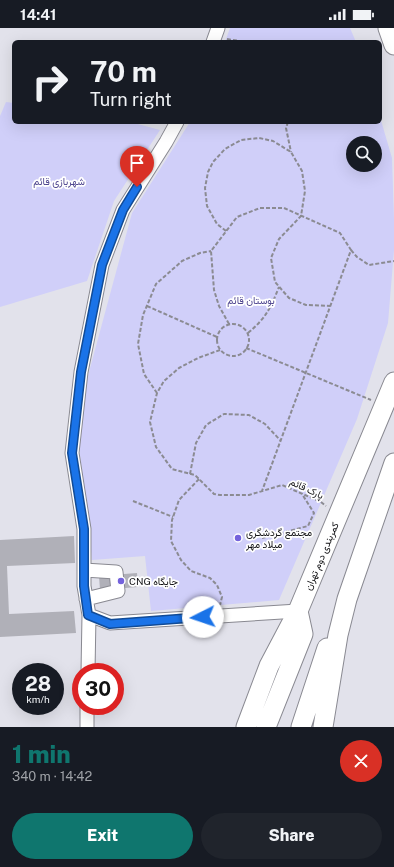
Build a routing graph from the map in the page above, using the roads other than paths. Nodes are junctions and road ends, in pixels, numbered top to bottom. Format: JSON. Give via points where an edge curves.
{"nodes":[{"id":1,"x":388,"y":28,"type":"edge"},
{"id":2,"x":394,"y":45,"type":"edge"},
{"id":3,"x":176,"y":124,"type":"edge"},
{"id":4,"x":394,"y":382,"type":"edge"},
{"id":5,"x":394,"y":463,"type":"edge"},
{"id":6,"x":84,"y":570,"type":"junction"},
{"id":7,"x":86,"y":599,"type":"junction"},
{"id":8,"x":298,"y":611,"type":"junction"},
{"id":9,"x":88,"y":615,"type":"junction"},
{"id":10,"x":338,"y":635,"type":"junction"},
{"id":11,"x":88,"y":663,"type":"edge"},
{"id":12,"x":87,"y":715,"type":"edge"},
{"id":13,"x":87,"y":727,"type":"edge"},
{"id":14,"x":246,"y":727,"type":"edge"},
{"id":15,"x":266,"y":727,"type":"edge"},
{"id":16,"x":301,"y":727,"type":"edge"},
{"id":17,"x":323,"y":727,"type":"edge"}],
"edges":[{"from":1,"to":2,"type":"highway"},
{"from":3,"to":6,"type":"street","via":[[123,210],[102,265],[81,372],[72,453],[84,529]]},
{"from":4,"to":8,"type":"highway","name":"کمربندی دوم تهران"},
{"from":5,"to":10,"type":"highway","via":[[347,599]]},
{"from":6,"to":7,"type":"street"},
{"from":6,"to":7,"type":"street","via":[[116,572],[118,591]]},
{"from":7,"to":9,"type":"street"},
{"from":8,"to":9,"type":"street","via":[[110,624]]},
{"from":8,"to":14,"type":"highway","name":"کمربندی دوم تهران","via":[[269,666]]},
{"from":8,"to":15,"type":"highway","via":[[303,634]]},
{"from":9,"to":11,"type":"street"},
{"from":10,"to":16,"type":"highway","via":[[328,645]]},
{"from":10,"to":17,"type":"highway"},
{"from":12,"to":13,"type":"street"}]}
